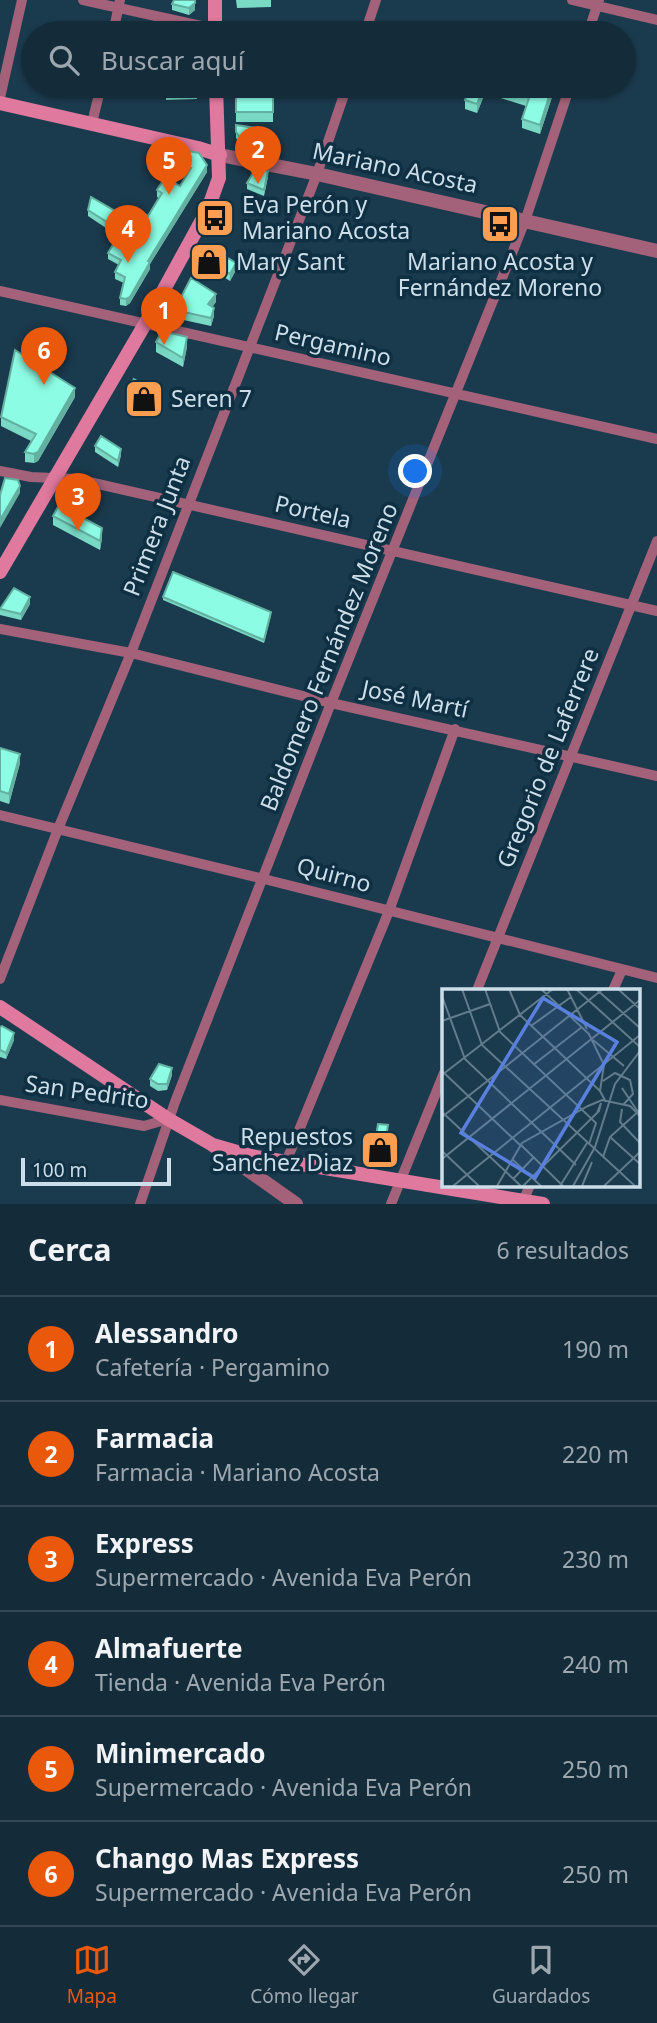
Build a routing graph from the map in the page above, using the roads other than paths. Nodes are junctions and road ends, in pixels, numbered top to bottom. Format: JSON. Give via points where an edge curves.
{"nodes":[{"id":1,"x":22,"y":0,"type":"edge"},
{"id":2,"x":83,"y":0,"type":"edge"},
{"id":3,"x":215,"y":0,"type":"edge"},
{"id":4,"x":376,"y":0,"type":"edge"},
{"id":5,"x":572,"y":0,"type":"edge"},
{"id":6,"x":598,"y":3,"type":"edge"},
{"id":7,"x":119,"y":4,"type":"edge"},
{"id":8,"x":657,"y":20,"type":"edge"},
{"id":9,"x":179,"y":21,"type":"edge"},
{"id":10,"x":215,"y":21,"type":"edge"},
{"id":11,"x":369,"y":21,"type":"edge"},
{"id":12,"x":592,"y":21,"type":"edge"},
{"id":13,"x":98,"y":98,"type":"edge"},
{"id":14,"x":217,"y":98,"type":"edge"},
{"id":15,"x":343,"y":98,"type":"edge"},
{"id":16,"x":566,"y":98,"type":"edge"},
{"id":17,"x":0,"y":100,"type":"edge"},
{"id":18,"x":92,"y":123,"type":"junction"},
{"id":19,"x":220,"y":155,"type":"junction"},
{"id":20,"x":317,"y":174,"type":"junction"},
{"id":21,"x":525,"y":221,"type":"junction"},
{"id":22,"x":657,"y":251,"type":"edge"},
{"id":23,"x":0,"y":292,"type":"edge"},
{"id":24,"x":145,"y":324,"type":"junction"},
{"id":25,"x":250,"y":347,"type":"junction"},
{"id":26,"x":456,"y":394,"type":"junction"},
{"id":27,"x":657,"y":439,"type":"edge"},
{"id":28,"x":0,"y":471,"type":"edge"},
{"id":29,"x":55,"y":478,"type":"junction"},
{"id":30,"x":187,"y":505,"type":"junction"},
{"id":31,"x":657,"y":541,"type":"edge"},
{"id":32,"x":393,"y":552,"type":"junction"},
{"id":33,"x":0,"y":572,"type":"edge"},
{"id":34,"x":632,"y":605,"type":"junction"},
{"id":35,"x":657,"y":611,"type":"edge"},
{"id":36,"x":0,"y":629,"type":"edge"},
{"id":37,"x":131,"y":653,"type":"junction"},
{"id":38,"x":331,"y":703,"type":"junction"},
{"id":39,"x":455,"y":729,"type":"junction"},
{"id":40,"x":571,"y":757,"type":"junction"},
{"id":41,"x":657,"y":776,"type":"edge"},
{"id":42,"x":0,"y":815,"type":"edge"},
{"id":43,"x":58,"y":829,"type":"junction"},
{"id":44,"x":264,"y":879,"type":"junction"},
{"id":45,"x":389,"y":911,"type":"junction"},
{"id":46,"x":499,"y":937,"type":"junction"},
{"id":47,"x":622,"y":970,"type":"junction"},
{"id":48,"x":657,"y":978,"type":"edge"},
{"id":49,"x":0,"y":979,"type":"edge"},
{"id":50,"x":477,"y":989,"type":"edge"},
{"id":51,"x":613,"y":989,"type":"edge"},
{"id":52,"x":0,"y":1007,"type":"edge"},
{"id":53,"x":442,"y":1075,"type":"edge"},
{"id":54,"x":0,"y":1100,"type":"edge"},
{"id":55,"x":169,"y":1119,"type":"junction"},
{"id":56,"x":213,"y":1145,"type":"junction"},
{"id":57,"x":286,"y":1162,"type":"junction"},
{"id":58,"x":400,"y":1180,"type":"junction"},
{"id":59,"x":530,"y":1186,"type":"edge"},
{"id":60,"x":522,"y":1202,"type":"edge"},
{"id":61,"x":140,"y":1204,"type":"edge"},
{"id":62,"x":296,"y":1204,"type":"edge"},
{"id":63,"x":391,"y":1204,"type":"edge"},
{"id":64,"x":543,"y":1204,"type":"edge"}],
"edges":[{"from":1,"to":17,"type":"street"},
{"from":2,"to":7,"type":"street"},
{"from":3,"to":10,"type":"main road"},
{"from":4,"to":11,"type":"street"},
{"from":5,"to":6,"type":"street"},
{"from":6,"to":8,"type":"street"},
{"from":6,"to":12,"type":"street"},
{"from":7,"to":9,"type":"street"},
{"from":13,"to":18,"type":"street"},
{"from":14,"to":19,"type":"main road"},
{"from":15,"to":20,"type":"street","name":"Primera Junta"},
{"from":16,"to":21,"type":"street","name":"Baldomero Fernández Moreno"},
{"from":17,"to":18,"type":"main road","name":"Mariano Acosta"},
{"from":18,"to":19,"type":"main road","name":"Mariano Acosta"},
{"from":19,"to":20,"type":"street","name":"Mariano Acosta"},
{"from":19,"to":24,"type":"main road","via":[[219,178],[208,209]]},
{"from":20,"to":21,"type":"street","name":"Mariano Acosta"},
{"from":20,"to":25,"type":"street","name":"Primera Junta"},
{"from":21,"to":22,"type":"street","name":"Mariano Acosta"},
{"from":21,"to":26,"type":"street","name":"Baldomero Fernández Moreno"},
{"from":23,"to":24,"type":"street","name":"Pergamino"},
{"from":24,"to":25,"type":"street","name":"Pergamino"},
{"from":24,"to":29,"type":"main road"},
{"from":25,"to":26,"type":"street","name":"Pergamino"},
{"from":25,"to":30,"type":"street","name":"Primera Junta"},
{"from":26,"to":27,"type":"street","name":"Pergamino"},
{"from":26,"to":32,"type":"street","name":"Baldomero Fernández Moreno"},
{"from":28,"to":29,"type":"street","name":"Portela"},
{"from":29,"to":30,"type":"street","name":"Portela"},
{"from":29,"to":33,"type":"main road"},
{"from":30,"to":32,"type":"street","name":"Portela"},
{"from":30,"to":37,"type":"street","name":"Primera Junta"},
{"from":31,"to":34,"type":"street","name":"Gregorio de Laferrere"},
{"from":32,"to":34,"type":"street","name":"Portela"},
{"from":32,"to":38,"type":"street","name":"Baldomero Fernández Moreno"},
{"from":34,"to":35,"type":"street","name":"Portela"},
{"from":34,"to":40,"type":"street","name":"Gregorio de Laferrere"},
{"from":36,"to":37,"type":"street","name":"José Martí"},
{"from":37,"to":38,"type":"street","name":"José Martí"},
{"from":37,"to":43,"type":"street","name":"Primera Junta"},
{"from":38,"to":39,"type":"street","name":"José Martí"},
{"from":38,"to":44,"type":"street","name":"Baldomero Fernández Moreno"},
{"from":39,"to":40,"type":"street","name":"José Martí"},
{"from":39,"to":45,"type":"street"},
{"from":40,"to":41,"type":"street","name":"José Martí"},
{"from":40,"to":46,"type":"street","name":"Gregorio de Laferrere"},
{"from":42,"to":43,"type":"street","name":"Quirno"},
{"from":43,"to":44,"type":"street","name":"Quirno"},
{"from":43,"to":49,"type":"street","name":"Primera Junta"},
{"from":44,"to":45,"type":"street","name":"Quirno"},
{"from":44,"to":55,"type":"street","name":"Baldomero Fernández Moreno"},
{"from":45,"to":46,"type":"street","name":"Quirno"},
{"from":45,"to":57,"type":"street"},
{"from":46,"to":47,"type":"street","name":"Quirno"},
{"from":46,"to":50,"type":"street","name":"Gregorio de Laferrere"},
{"from":47,"to":48,"type":"street","name":"Quirno"},
{"from":47,"to":51,"type":"street"},
{"from":52,"to":55,"type":"main road"},
{"from":53,"to":58,"type":"street"},
{"from":54,"to":55,"type":"street","name":"San Pedrito","via":[[144,1126]]},
{"from":55,"to":56,"type":"main road"},
{"from":55,"to":61,"type":"street","name":"Baldomero Fernández Moreno"},
{"from":56,"to":57,"type":"main road"},
{"from":56,"to":62,"type":"street"},
{"from":57,"to":58,"type":"main road"},
{"from":58,"to":60,"type":"main road"},
{"from":58,"to":63,"type":"street"},
{"from":59,"to":60,"type":"street"},
{"from":60,"to":64,"type":"main road"}]}
